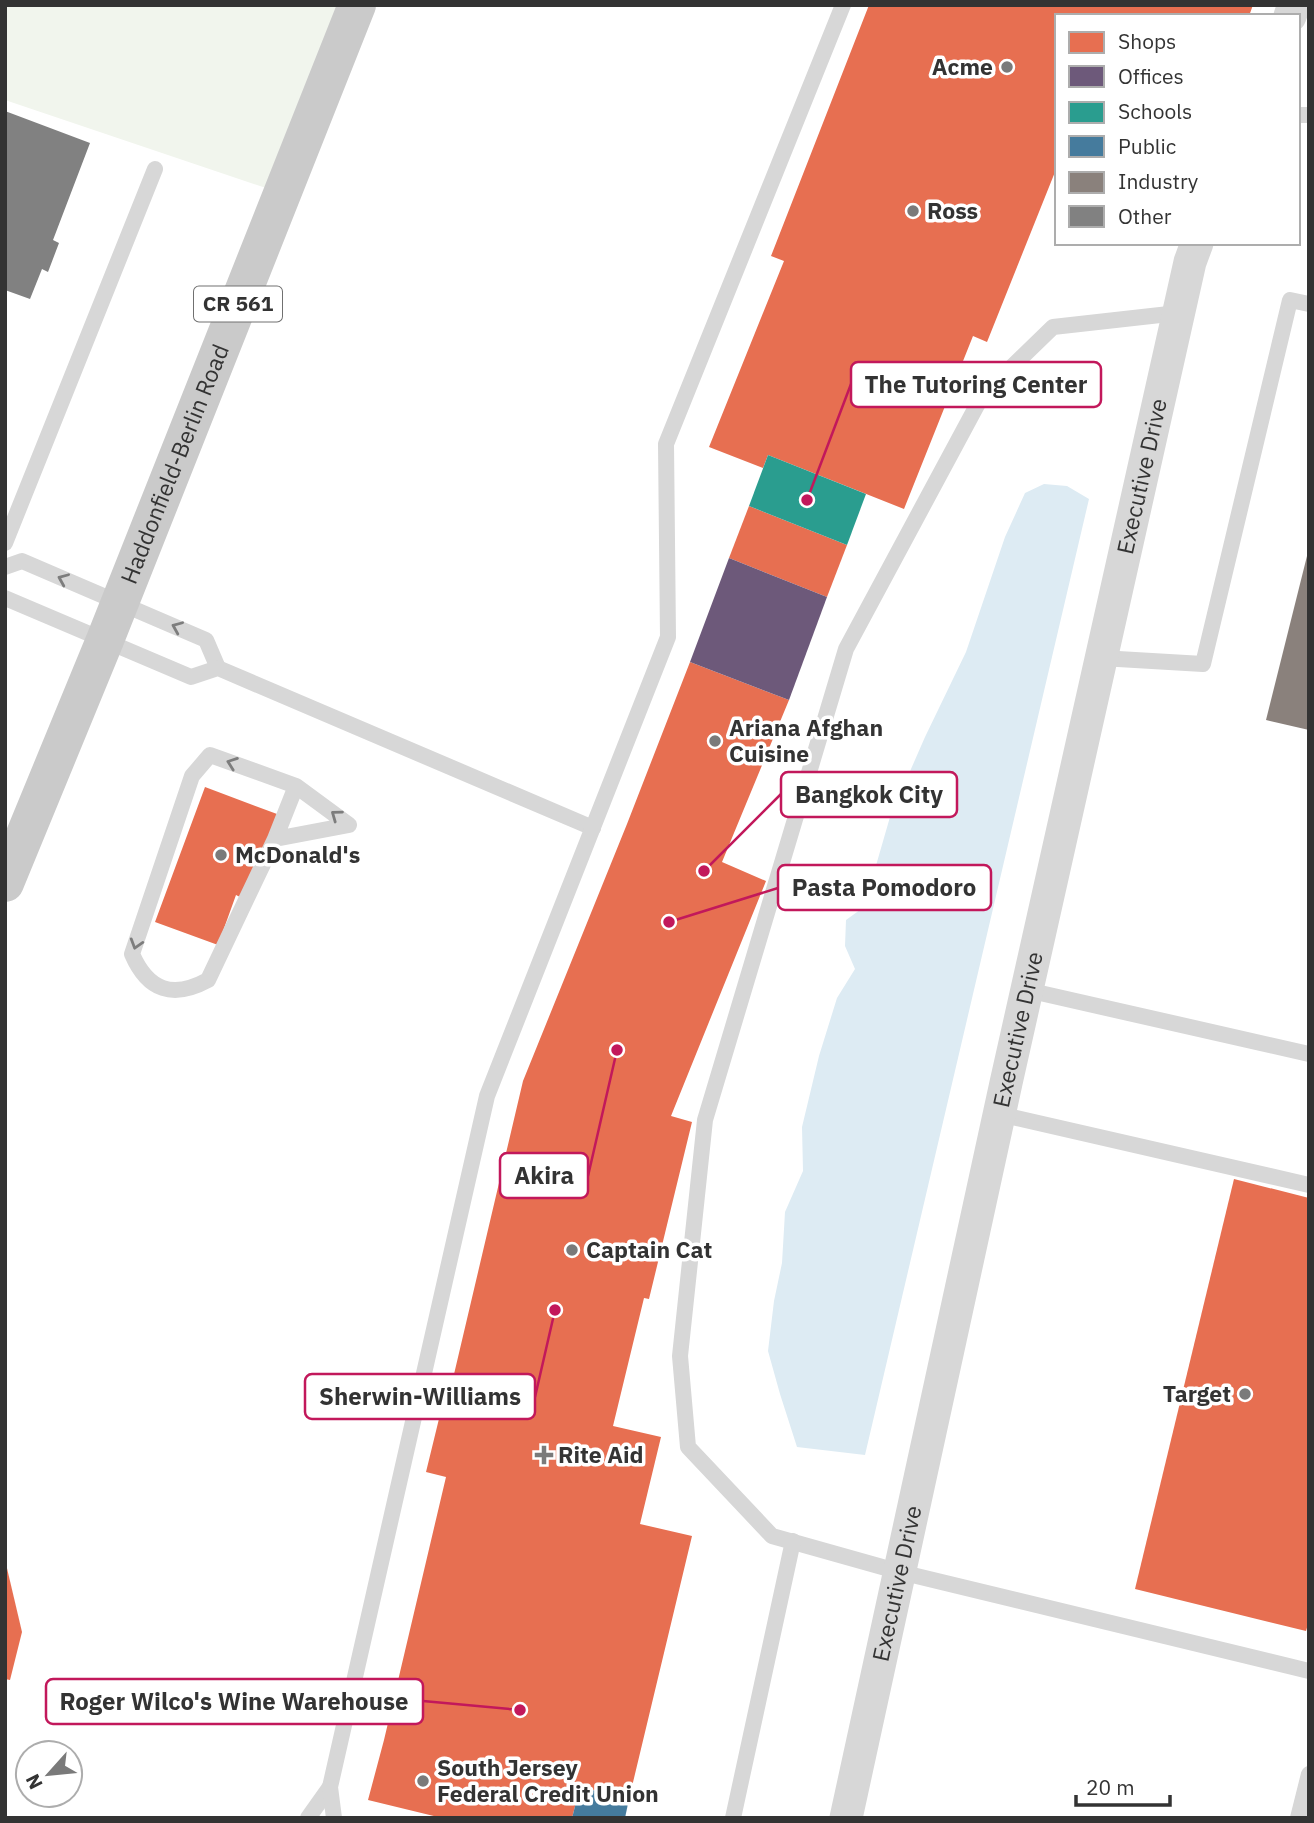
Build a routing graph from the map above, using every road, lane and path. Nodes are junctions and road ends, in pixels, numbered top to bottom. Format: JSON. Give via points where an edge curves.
{"nodes":[{"id":1,"x":357,"y":5,"type":"edge"},
{"id":2,"x":843,"y":5,"type":"edge"},
{"id":3,"x":155,"y":169,"type":"dead end"},
{"id":4,"x":1196,"y":245,"type":"edge"},
{"id":5,"x":1309,"y":304,"type":"edge"},
{"id":6,"x":1178,"y":313,"type":"junction"},
{"id":7,"x":5,"y":543,"type":"edge"},
{"id":8,"x":5,"y":567,"type":"edge"},
{"id":9,"x":5,"y":597,"type":"edge"},
{"id":10,"x":120,"y":603,"type":"junction"},
{"id":11,"x":105,"y":640,"type":"junction"},
{"id":12,"x":1101,"y":658,"type":"junction"},
{"id":13,"x":218,"y":668,"type":"junction"},
{"id":14,"x":296,"y":786,"type":"junction"},
{"id":15,"x":593,"y":828,"type":"junction"},
{"id":16,"x":275,"y":839,"type":"junction"},
{"id":17,"x":5,"y":883,"type":"edge"},
{"id":18,"x":1027,"y":990,"type":"junction"},
{"id":19,"x":1309,"y":1054,"type":"edge"},
{"id":20,"x":999,"y":1114,"type":"junction"},
{"id":21,"x":1309,"y":1185,"type":"edge"},
{"id":22,"x":793,"y":1541,"type":"junction"},
{"id":23,"x":900,"y":1572,"type":"junction"},
{"id":24,"x":1309,"y":1671,"type":"edge"},
{"id":25,"x":1309,"y":1774,"type":"edge"},
{"id":26,"x":330,"y":1787,"type":"junction"},
{"id":27,"x":308,"y":1818,"type":"edge"},
{"id":28,"x":334,"y":1818,"type":"edge"},
{"id":29,"x":733,"y":1818,"type":"edge"},
{"id":30,"x":846,"y":1818,"type":"edge"},
{"id":31,"x":1298,"y":1818,"type":"edge"}],
"edges":[{"from":1,"to":10,"type":"main road","name":"Haddonfield-Berlin Road","number":"CR 561"},
{"from":2,"to":15,"type":"lane","via":[[666,443],[668,637]]},
{"from":3,"to":7,"type":"lane"},
{"from":4,"to":6,"type":"street","name":"Executive Drive"},
{"from":5,"to":12,"type":"lane","via":[[1290,300],[1203,664]]},
{"from":6,"to":12,"type":"street","name":"Executive Drive"},
{"from":6,"to":22,"type":"lane","via":[[1053,327],[982,396],[846,649],[705,1119],[680,1356],[688,1447],[772,1536]]},
{"from":10,"to":8,"type":"lane","one_way":true,"via":[[22,561]]},
{"from":9,"to":11,"type":"lane"},
{"from":10,"to":11,"type":"main road","name":"Haddonfield-Berlin Road","number":"CR 561"},
{"from":13,"to":10,"type":"lane","one_way":true,"via":[[206,640]]},
{"from":11,"to":13,"type":"lane","via":[[191,677]]},
{"from":11,"to":17,"type":"main road","name":"Haddonfield-Berlin Road","number":"CR 561"},
{"from":12,"to":18,"type":"street","name":"Executive Drive"},
{"from":13,"to":15,"type":"lane"},
{"from":14,"to":16,"type":"lane"},
{"from":16,"to":14,"type":"lane","one_way":true,"via":[[349,825]]},
{"from":14,"to":16,"type":"lane","one_way":true,"via":[[210,755],[192,776],[132,954],[149,981],[179,991],[208,980]]},
{"from":15,"to":26,"type":"lane","via":[[487,1096]]},
{"from":18,"to":19,"type":"lane"},
{"from":18,"to":20,"type":"street","name":"Executive Drive"},
{"from":20,"to":21,"type":"lane"},
{"from":20,"to":23,"type":"street","name":"Executive Drive"},
{"from":22,"to":23,"type":"lane"},
{"from":22,"to":29,"type":"lane"},
{"from":23,"to":24,"type":"lane"},
{"from":23,"to":30,"type":"street","name":"Executive Drive"},
{"from":25,"to":31,"type":"lane"},
{"from":26,"to":27,"type":"lane"},
{"from":26,"to":28,"type":"lane"}]}
